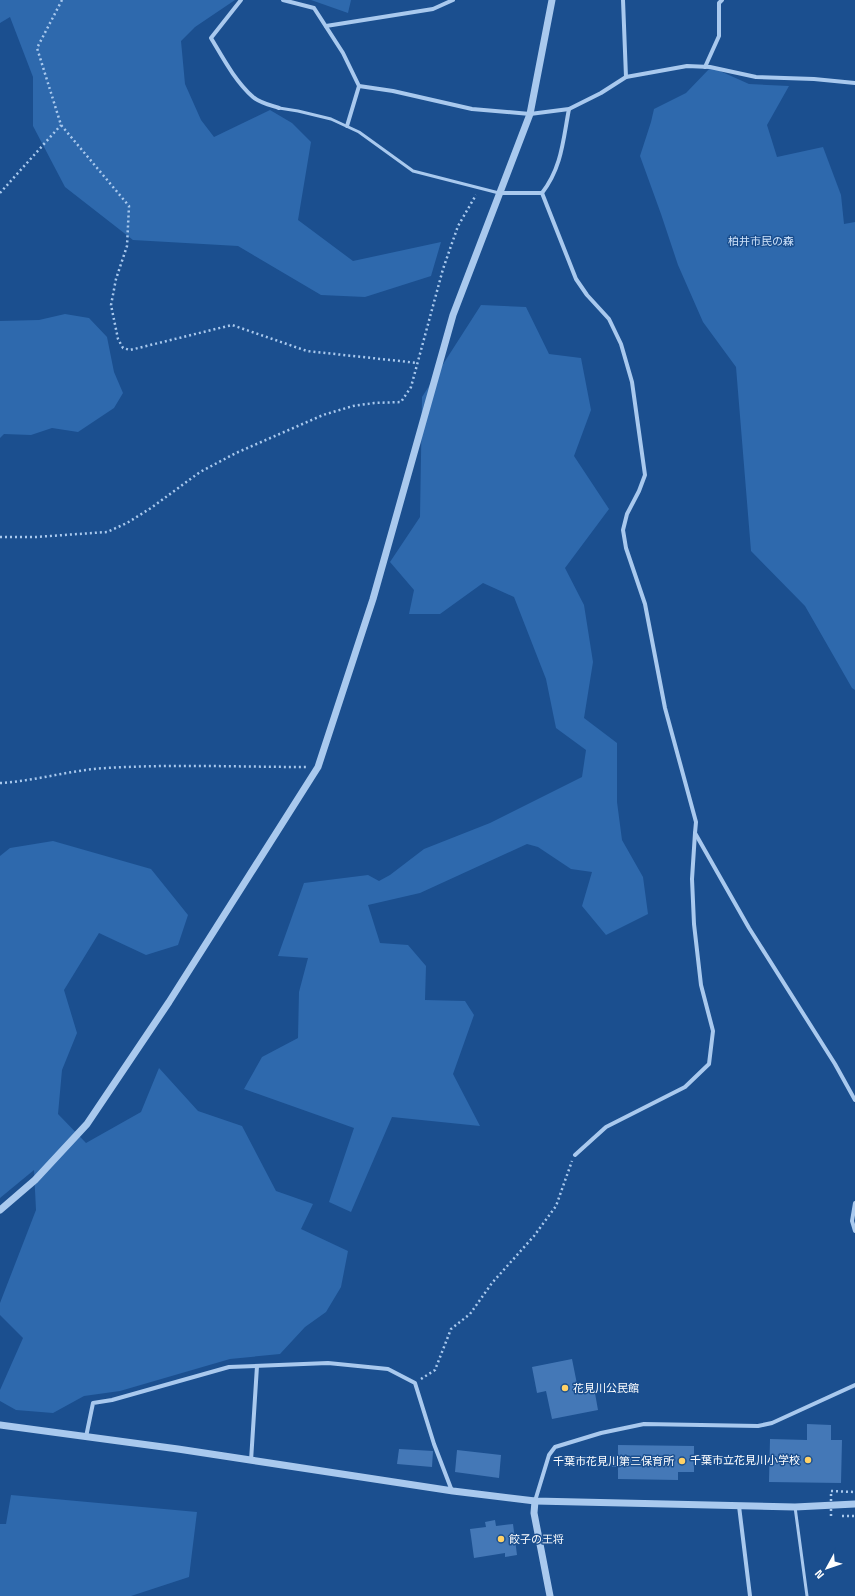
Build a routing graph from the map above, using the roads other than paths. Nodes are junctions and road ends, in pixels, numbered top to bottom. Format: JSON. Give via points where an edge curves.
{"nodes":[{"id":1,"x":241,"y":0,"type":"edge"},
{"id":2,"x":283,"y":0,"type":"edge"},
{"id":3,"x":453,"y":0,"type":"edge"},
{"id":4,"x":552,"y":0,"type":"edge"},
{"id":5,"x":623,"y":0,"type":"edge"},
{"id":6,"x":722,"y":0,"type":"edge"},
{"id":7,"x":326,"y":26,"type":"junction"},
{"id":8,"x":705,"y":67,"type":"junction"},
{"id":9,"x":626,"y":77,"type":"junction"},
{"id":10,"x":855,"y":83,"type":"edge"},
{"id":11,"x":359,"y":86,"type":"junction"},
{"id":12,"x":279,"y":108,"type":"joint"},
{"id":13,"x":569,"y":109,"type":"junction"},
{"id":14,"x":530,"y":114,"type":"junction"},
{"id":15,"x":347,"y":126,"type":"junction"},
{"id":16,"x":500,"y":193,"type":"junction"},
{"id":17,"x":542,"y":193,"type":"junction"},
{"id":18,"x":695,"y":833,"type":"junction"},
{"id":19,"x":855,"y":1100,"type":"edge"},
{"id":20,"x":575,"y":1155,"type":"road end"},
{"id":21,"x":855,"y":1203,"type":"edge"},
{"id":22,"x":0,"y":1210,"type":"edge"},
{"id":23,"x":855,"y":1231,"type":"edge"},
{"id":24,"x":257,"y":1366,"type":"junction"},
{"id":25,"x":855,"y":1385,"type":"edge"},
{"id":26,"x":0,"y":1425,"type":"edge"},
{"id":27,"x":86,"y":1438,"type":"junction"},
{"id":28,"x":251,"y":1461,"type":"junction"},
{"id":29,"x":452,"y":1491,"type":"junction"},
{"id":30,"x":535,"y":1501,"type":"junction"},
{"id":31,"x":855,"y":1504,"type":"edge"},
{"id":32,"x":738,"y":1506,"type":"junction"},
{"id":33,"x":796,"y":1506,"type":"junction"},
{"id":34,"x":550,"y":1596,"type":"edge"},
{"id":35,"x":750,"y":1596,"type":"edge"},
{"id":36,"x":807,"y":1596,"type":"edge"}],
"edges":[{"from":1,"to":12,"type":"street","via":[[211,38],[232,72],[253,98]]},
{"from":2,"to":7,"type":"street","via":[[314,8]]},
{"from":3,"to":7,"type":"street","via":[[433,9]]},
{"from":4,"to":14,"type":"street"},
{"from":5,"to":9,"type":"street"},
{"from":6,"to":8,"type":"street","via":[[719,36]]},
{"from":7,"to":11,"type":"street"},
{"from":8,"to":9,"type":"street","via":[[687,66]]},
{"from":8,"to":10,"type":"street","via":[[756,77]]},
{"from":9,"to":13,"type":"street"},
{"from":11,"to":14,"type":"street","via":[[472,109]]},
{"from":11,"to":15,"type":"street"},
{"from":12,"to":15,"type":"lane","via":[[331,119]]},
{"from":13,"to":14,"type":"street"},
{"from":13,"to":17,"type":"street","via":[[558,166]]},
{"from":14,"to":16,"type":"street"},
{"from":15,"to":16,"type":"lane","via":[[360,132],[413,171]]},
{"from":16,"to":17,"type":"street"},
{"from":16,"to":22,"type":"street","via":[[453,315],[373,599],[318,767],[169,1002],[87,1124],[35,1180]]},
{"from":17,"to":18,"type":"street","via":[[576,279],[609,319],[621,344],[632,382],[645,475],[627,514],[623,530],[626,548],[645,604],[665,708],[696,822]]},
{"from":18,"to":19,"type":"street","via":[[749,928]]},
{"from":18,"to":20,"type":"street","via":[[692,880],[694,924],[701,985],[713,1031],[709,1064],[685,1087],[606,1127]]},
{"from":21,"to":23,"type":"street","via":[[852,1221]]},
{"from":24,"to":27,"type":"street","via":[[229,1367],[93,1403]]},
{"from":24,"to":28,"type":"street"},
{"from":24,"to":29,"type":"street","via":[[328,1363],[388,1370],[415,1382]]},
{"from":25,"to":30,"type":"street","via":[[772,1423],[758,1426],[644,1424],[600,1433],[555,1447],[549,1455]]},
{"from":26,"to":27,"type":"street"},
{"from":27,"to":28,"type":"street"},
{"from":28,"to":29,"type":"street"},
{"from":29,"to":30,"type":"street"},
{"from":30,"to":32,"type":"street"},
{"from":30,"to":34,"type":"street","via":[[534,1513]]},
{"from":31,"to":33,"type":"street"},
{"from":32,"to":33,"type":"street"},
{"from":32,"to":35,"type":"street"},
{"from":33,"to":36,"type":"lane"}]}
